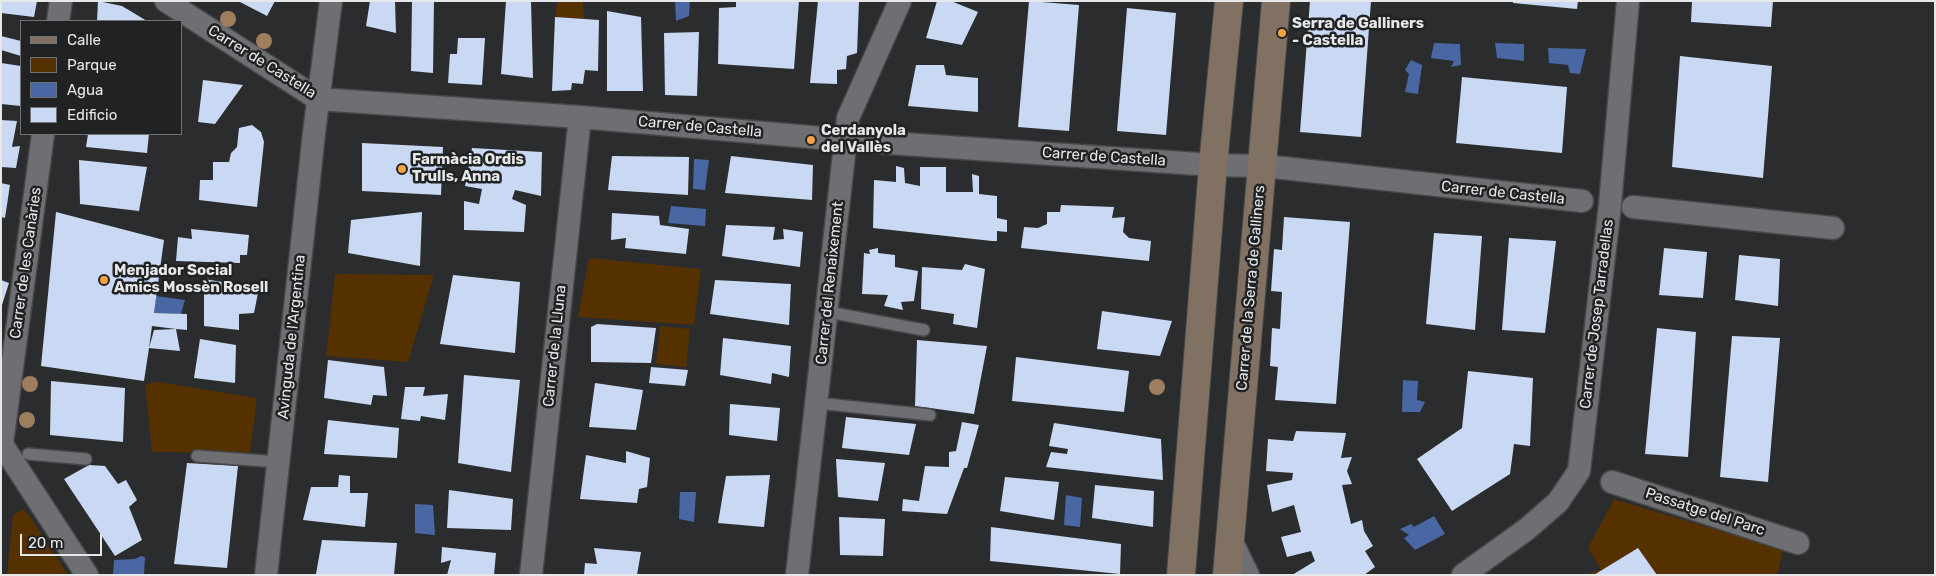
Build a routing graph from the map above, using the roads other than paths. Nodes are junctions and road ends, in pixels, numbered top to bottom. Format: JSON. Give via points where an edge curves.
{"nodes":[{"id":1,"x":61,"y":1,"type":"edge"},
{"id":2,"x":166,"y":1,"type":"edge"},
{"id":3,"x":331,"y":1,"type":"edge"},
{"id":4,"x":900,"y":1,"type":"edge"},
{"id":5,"x":1229,"y":1,"type":"edge"},
{"id":6,"x":1276,"y":1,"type":"edge"},
{"id":7,"x":1628,"y":1,"type":"edge"},
{"id":8,"x":58,"y":20,"type":"edge"},
{"id":9,"x":318,"y":99,"type":"junction"},
{"id":10,"x":580,"y":117,"type":"junction"},
{"id":11,"x":43,"y":135,"type":"edge"},
{"id":12,"x":846,"y":140,"type":"junction"},
{"id":13,"x":1214,"y":165,"type":"junction"},
{"id":14,"x":1268,"y":166,"type":"junction"},
{"id":15,"x":1582,"y":202,"type":"dead end"},
{"id":16,"x":1633,"y":207,"type":"dead end"},
{"id":17,"x":1832,"y":228,"type":"dead end"},
{"id":18,"x":828,"y":312,"type":"junction"},
{"id":19,"x":924,"y":330,"type":"dead end"},
{"id":20,"x":817,"y":402,"type":"junction"},
{"id":21,"x":930,"y":415,"type":"dead end"},
{"id":22,"x":8,"y":450,"type":"edge"},
{"id":23,"x":196,"y":456,"type":"dead end"},
{"id":24,"x":86,"y":459,"type":"dead end"},
{"id":25,"x":279,"y":462,"type":"junction"},
{"id":26,"x":1612,"y":482,"type":"dead end"},
{"id":27,"x":1230,"y":538,"type":"junction"},
{"id":28,"x":1798,"y":542,"type":"dead end"},
{"id":29,"x":87,"y":575,"type":"edge"},
{"id":30,"x":266,"y":575,"type":"edge"},
{"id":31,"x":531,"y":575,"type":"edge"},
{"id":32,"x":797,"y":575,"type":"edge"},
{"id":33,"x":1181,"y":575,"type":"edge"},
{"id":34,"x":1227,"y":575,"type":"edge"},
{"id":35,"x":1248,"y":575,"type":"edge"},
{"id":36,"x":1463,"y":575,"type":"edge"}],
"edges":[{"from":1,"to":8,"type":"street"},
{"from":2,"to":9,"type":"street","name":"Carrer de Castella"},
{"from":3,"to":9,"type":"street","name":"Avinguda de l'Argentina"},
{"from":4,"to":12,"type":"street","name":"Carrer del Renaixement","via":[[848,118]]},
{"from":5,"to":13,"type":"street"},
{"from":6,"to":14,"type":"street","name":"Carrer de la Serra de Galliners"},
{"from":7,"to":36,"type":"street","name":"Carrer de Josep Tarradellas","via":[[1610,205],[1579,471],[1558,502],[1527,529]]},
{"from":9,"to":10,"type":"street","name":"Carrer de Castella"},
{"from":9,"to":25,"type":"street","name":"Avinguda de l'Argentina"},
{"from":10,"to":12,"type":"street","name":"Carrer de Castella"},
{"from":10,"to":31,"type":"street","name":"Carrer de la Lluna"},
{"from":11,"to":22,"type":"street","name":"Carrer de les Canàries"},
{"from":12,"to":13,"type":"street","name":"Carrer de Castella"},
{"from":12,"to":18,"type":"street","name":"Carrer del Renaixement"},
{"from":13,"to":14,"type":"street","name":"Carrer de Castella"},
{"from":13,"to":33,"type":"street"},
{"from":14,"to":15,"type":"street","name":"Carrer de Castella"},
{"from":14,"to":27,"type":"street","name":"Carrer de la Serra de Galliners"},
{"from":16,"to":17,"type":"street"},
{"from":18,"to":19,"type":"lane"},
{"from":18,"to":20,"type":"street","name":"Carrer del Renaixement"},
{"from":20,"to":21,"type":"lane"},
{"from":20,"to":32,"type":"street","name":"Carrer del Renaixement"},
{"from":22,"to":24,"type":"lane"},
{"from":22,"to":29,"type":"street"},
{"from":23,"to":25,"type":"lane"},
{"from":25,"to":30,"type":"street","name":"Avinguda de l'Argentina"},
{"from":26,"to":28,"type":"street","name":"Passatge del Parc"},
{"from":27,"to":34,"type":"street","name":"Carrer de la Serra de Galliners"},
{"from":27,"to":35,"type":"street"}]}
